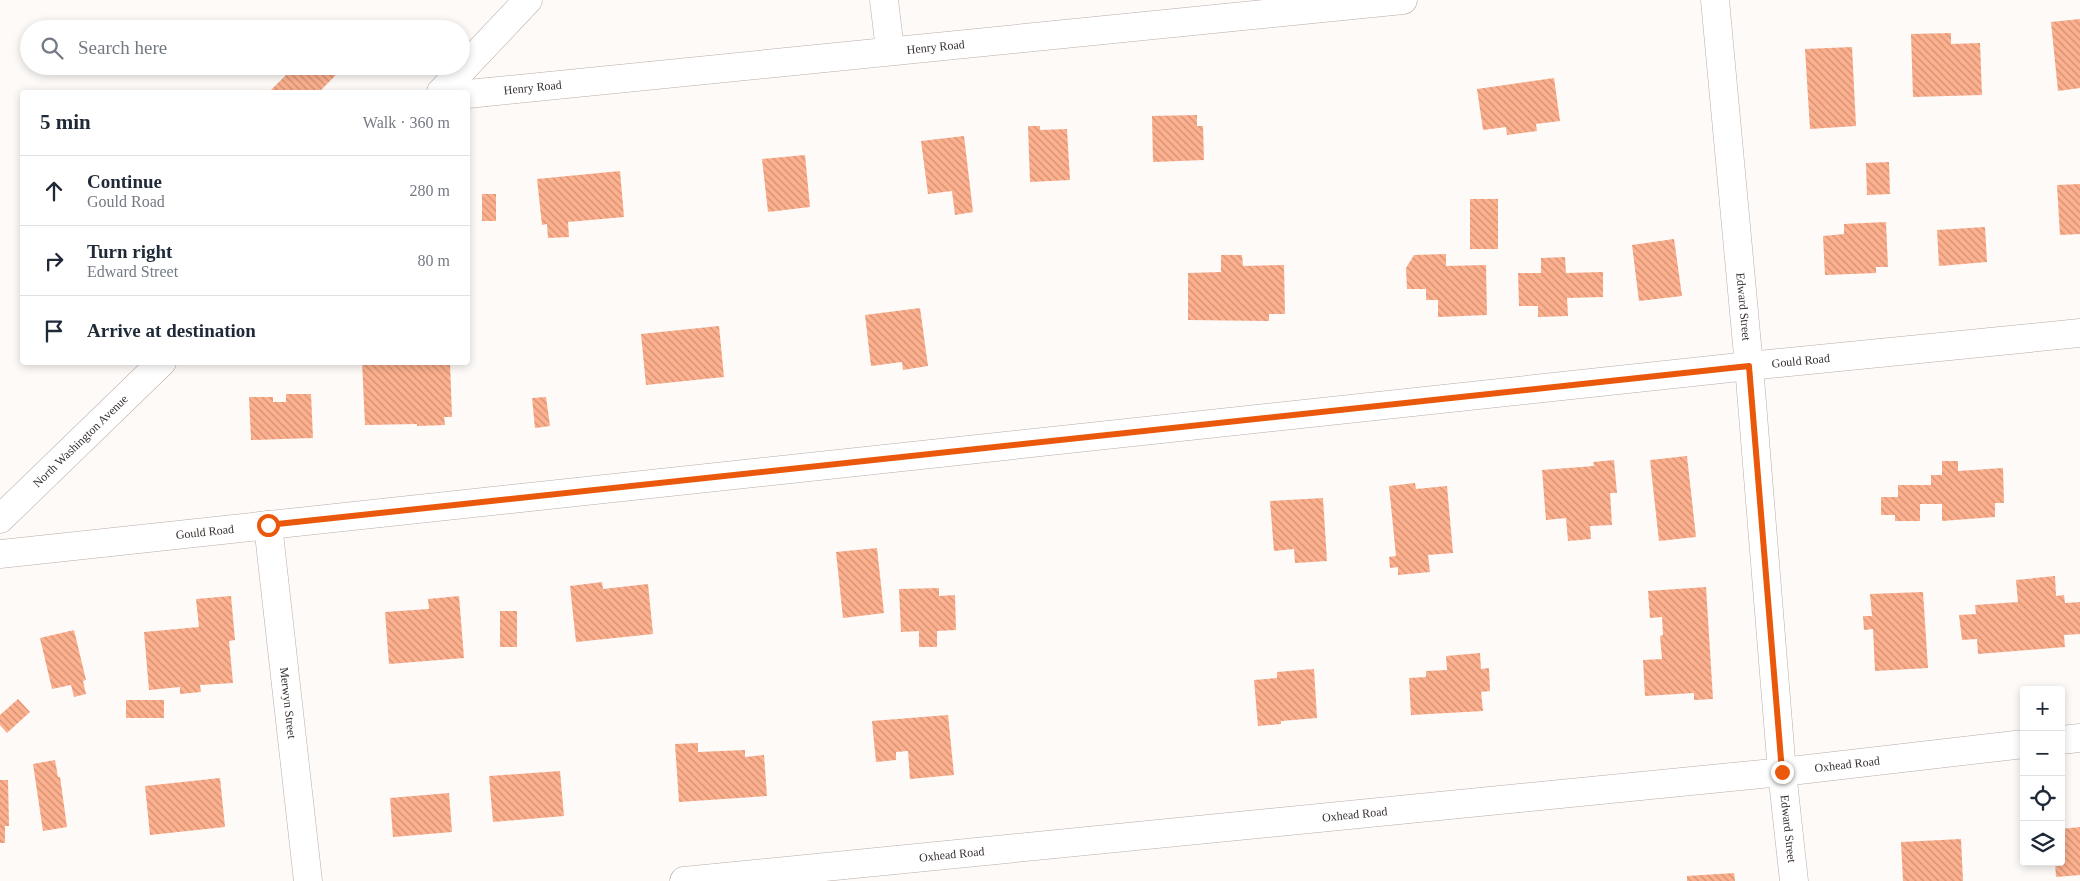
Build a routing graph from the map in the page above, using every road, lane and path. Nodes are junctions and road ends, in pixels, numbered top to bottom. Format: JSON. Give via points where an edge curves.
{"nodes":[{"id":1,"x":528,"y":0,"type":"edge"},
{"id":2,"x":884,"y":0,"type":"edge"},
{"id":3,"x":1403,"y":0,"type":"edge"},
{"id":4,"x":1715,"y":0,"type":"edge"},
{"id":5,"x":1298,"y":5,"type":"edge"},
{"id":6,"x":890,"y":50,"type":"junction"},
{"id":7,"x":470,"y":61,"type":"edge"},
{"id":8,"x":456,"y":75,"type":"edge"},
{"id":9,"x":442,"y":90,"type":"edge"},
{"id":10,"x":470,"y":94,"type":"edge"},
{"id":11,"x":2080,"y":333,"type":"edge"},
{"id":12,"x":159,"y":365,"type":"edge"},
{"id":13,"x":1749,"y":366,"type":"junction"},
{"id":14,"x":0,"y":519,"type":"edge"},
{"id":15,"x":268,"y":525,"type":"junction"},
{"id":16,"x":0,"y":554,"type":"edge"},
{"id":17,"x":2080,"y":738,"type":"edge"},
{"id":18,"x":2065,"y":740,"type":"edge"},
{"id":19,"x":2020,"y":744,"type":"edge"},
{"id":20,"x":1782,"y":772,"type":"junction"},
{"id":21,"x":308,"y":881,"type":"edge"},
{"id":22,"x":684,"y":881,"type":"edge"},
{"id":23,"x":1794,"y":881,"type":"edge"}],
"edges":[{"from":1,"to":7,"type":"street"},
{"from":2,"to":6,"type":"street"},
{"from":3,"to":5,"type":"street","name":"Henry Road"},
{"from":4,"to":13,"type":"street","name":"Edward Street"},
{"from":5,"to":6,"type":"street","name":"Henry Road"},
{"from":6,"to":10,"type":"street","name":"Henry Road"},
{"from":8,"to":9,"type":"street"},
{"from":11,"to":13,"type":"street","name":"Gould Road"},
{"from":12,"to":14,"type":"street","name":"North Washington Avenue"},
{"from":13,"to":15,"type":"street","name":"Gould Road"},
{"from":13,"to":20,"type":"street","name":"Edward Street"},
{"from":15,"to":16,"type":"street","name":"Gould Road"},
{"from":15,"to":21,"type":"street","name":"Merwyn Street"},
{"from":17,"to":18,"type":"street"},
{"from":19,"to":20,"type":"street","name":"Oxhead Road"},
{"from":20,"to":22,"type":"street","name":"Oxhead Road"},
{"from":20,"to":23,"type":"street","name":"Edward Street"}]}
